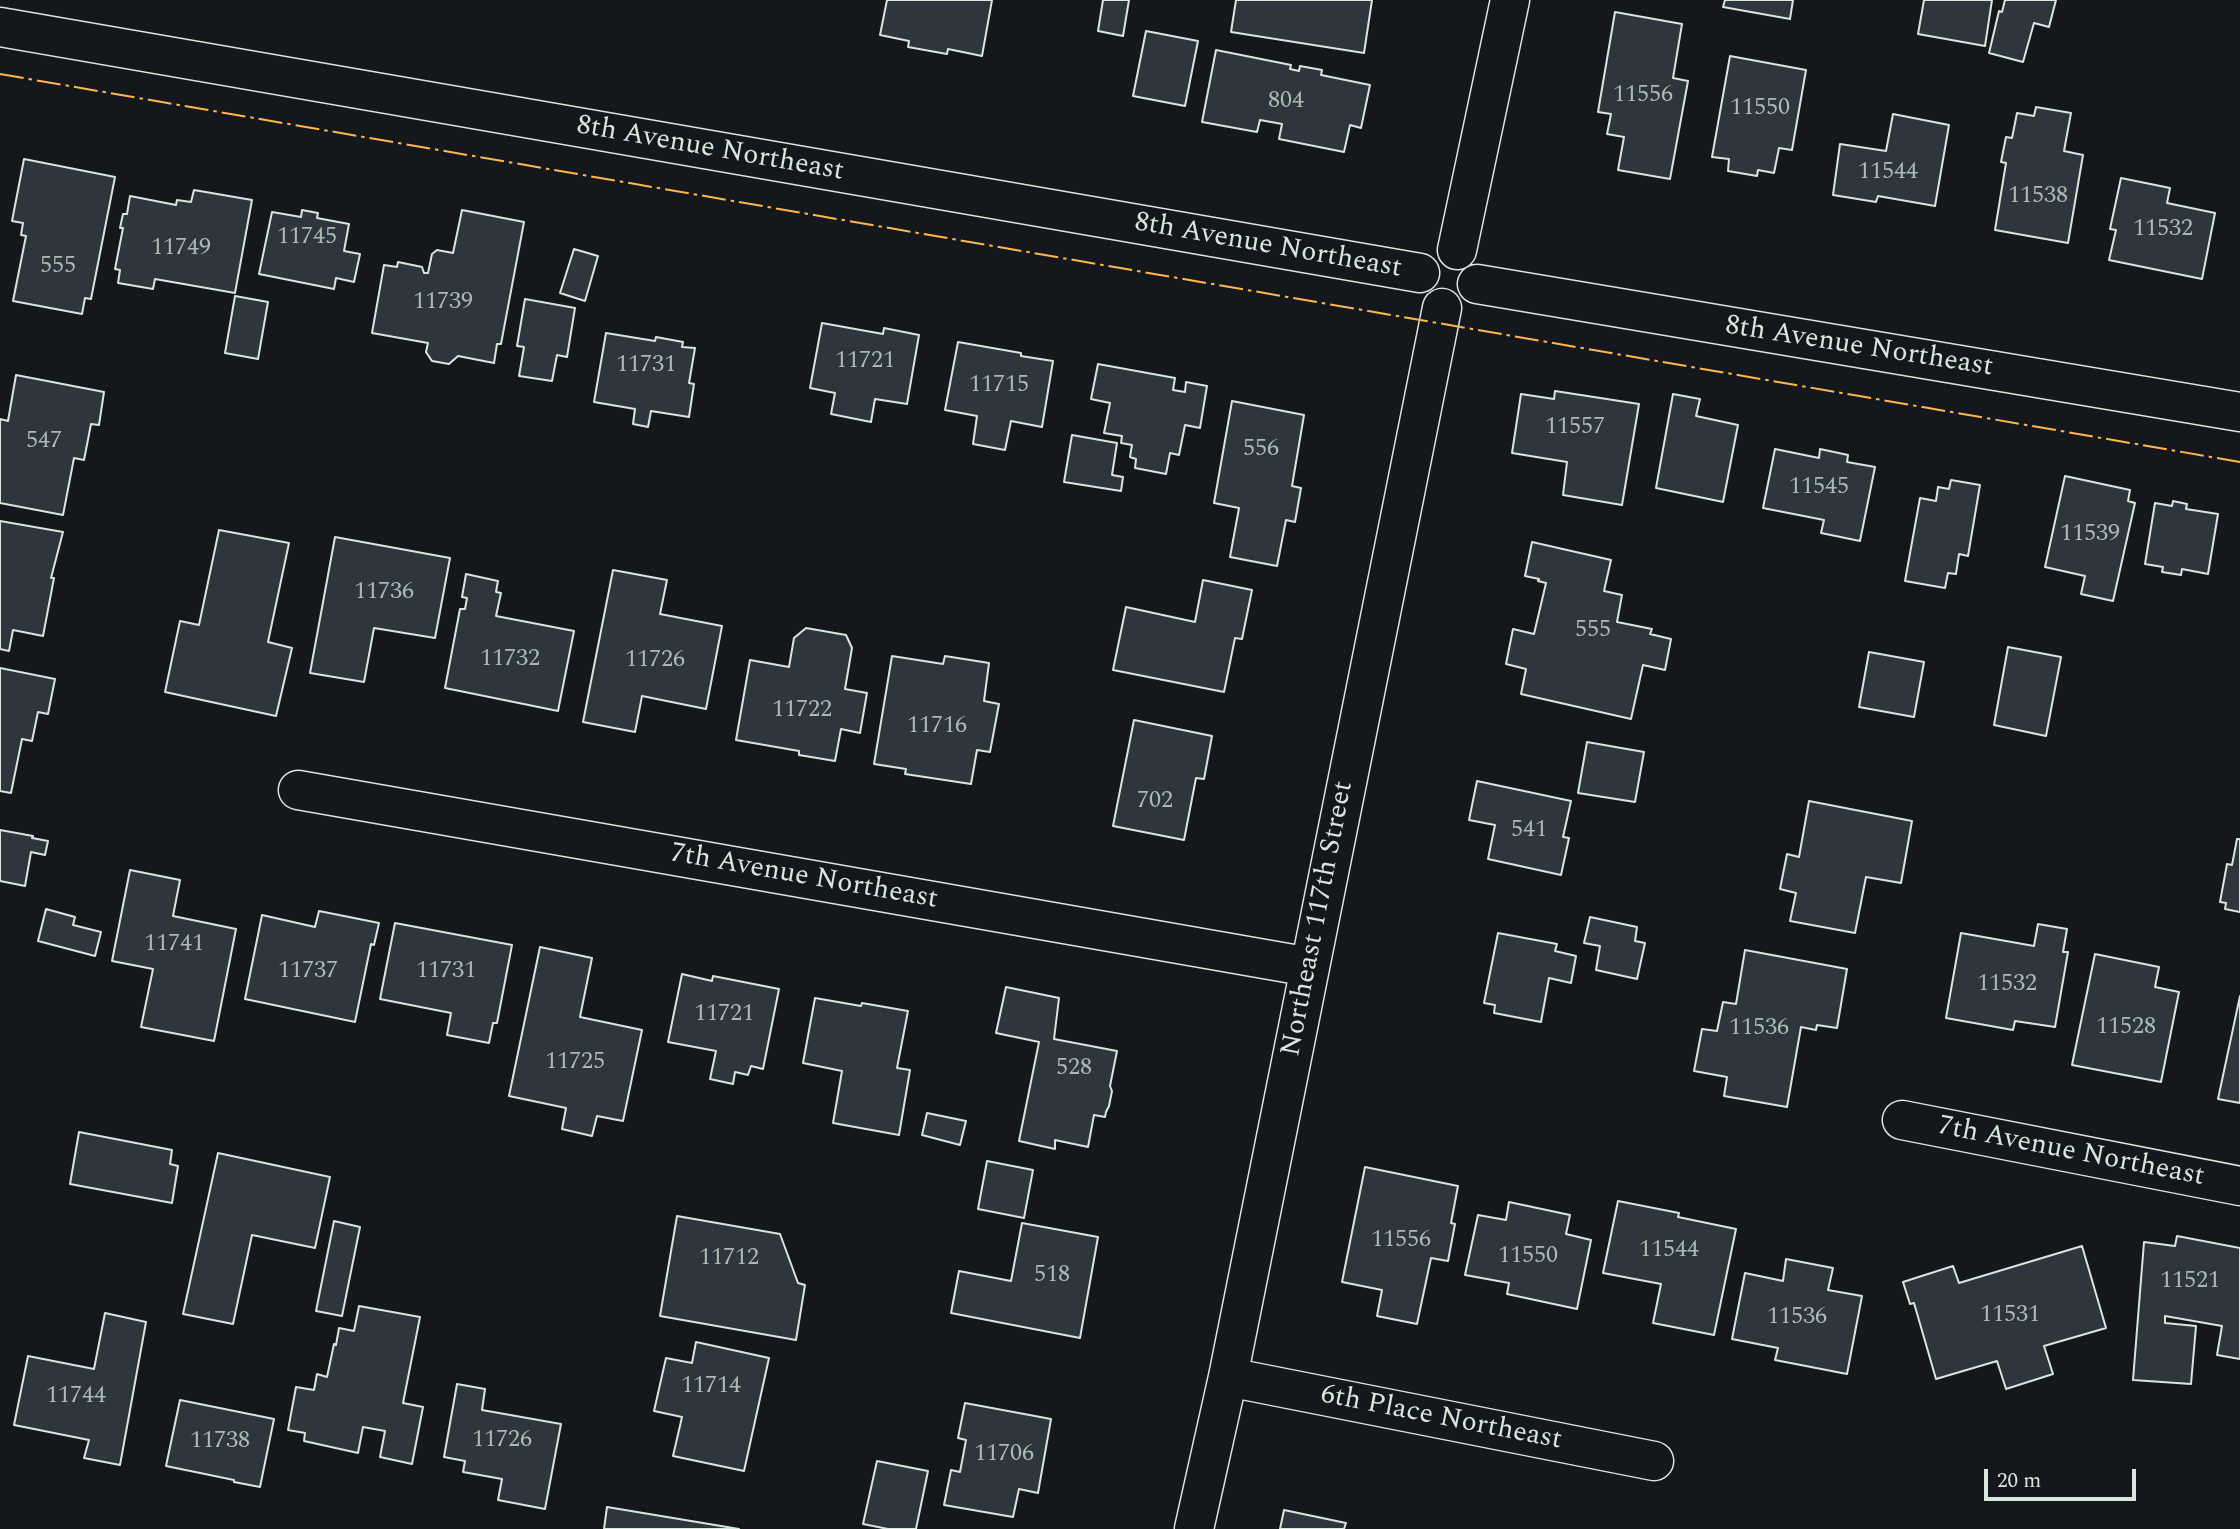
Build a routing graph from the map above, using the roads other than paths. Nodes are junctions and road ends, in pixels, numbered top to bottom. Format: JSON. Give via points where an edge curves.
{"nodes":[{"id":1,"x":1510,"y":0,"type":"edge"},
{"id":2,"x":0,"y":27,"type":"edge"},
{"id":3,"x":1457,"y":250,"type":"junction"},
{"id":4,"x":1420,"y":273,"type":"junction"},
{"id":5,"x":1478,"y":284,"type":"junction"},
{"id":6,"x":1442,"y":308,"type":"junction"},
{"id":7,"x":2240,"y":412,"type":"edge"},
{"id":8,"x":298,"y":790,"type":"dead end"},
{"id":9,"x":1310,"y":967,"type":"junction"},
{"id":10,"x":1902,"y":1120,"type":"dead end"},
{"id":11,"x":2240,"y":1186,"type":"edge"},
{"id":12,"x":1228,"y":1377,"type":"junction"},
{"id":13,"x":1654,"y":1461,"type":"dead end"},
{"id":14,"x":1194,"y":1529,"type":"edge"}],
"edges":[{"from":1,"to":3,"type":"street"},
{"from":2,"to":4,"type":"street","name":"8th Avenue Northeast"},
{"from":3,"to":4,"type":"street","via":[[1436,252]]},
{"from":3,"to":5,"type":"street","via":[[1473,262]]},
{"from":4,"to":6,"type":"street","via":[[1424,296]]},
{"from":5,"to":6,"type":"street","via":[[1466,304]]},
{"from":5,"to":7,"type":"street","name":"8th Avenue Northeast"},
{"from":6,"to":9,"type":"street","name":"Northeast 117th Street"},
{"from":8,"to":9,"type":"street","name":"7th Avenue Northeast"},
{"from":9,"to":12,"type":"street","name":"Northeast 117th Street"},
{"from":10,"to":11,"type":"street","name":"7th Avenue Northeast"},
{"from":12,"to":13,"type":"street","name":"6th Place Northeast"},
{"from":12,"to":14,"type":"street","name":"Northeast 117th Street"}]}
